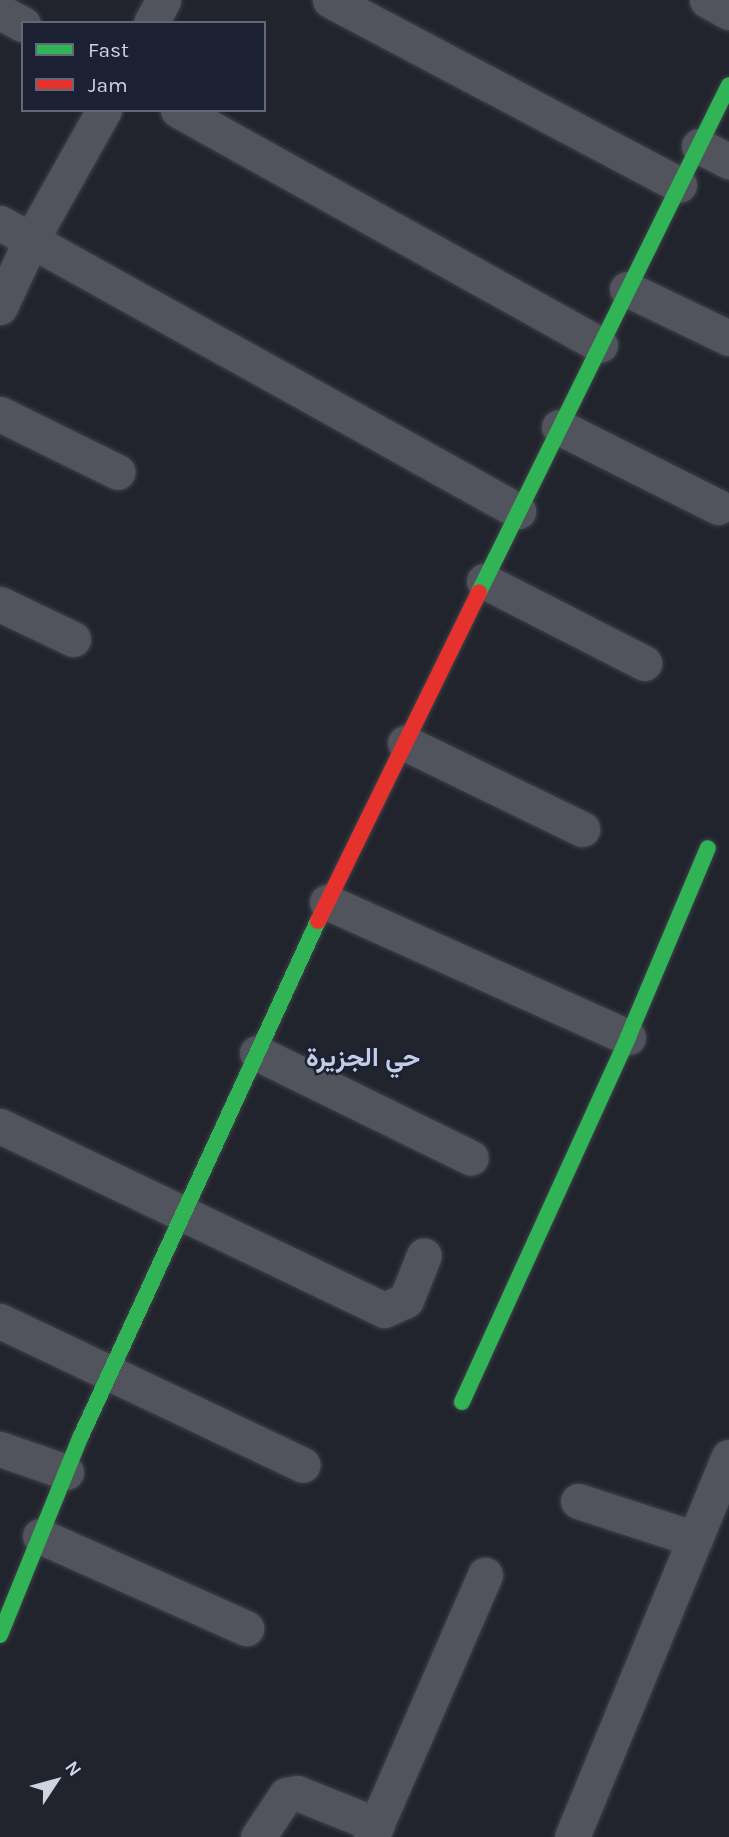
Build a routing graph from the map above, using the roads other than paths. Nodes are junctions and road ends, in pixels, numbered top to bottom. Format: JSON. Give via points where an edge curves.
{"nodes":[{"id":1,"x":163,"y":0,"type":"edge"},
{"id":2,"x":330,"y":0,"type":"edge"},
{"id":3,"x":707,"y":0,"type":"edge"},
{"id":4,"x":0,"y":12,"type":"edge"},
{"id":5,"x":729,"y":12,"type":"edge"},
{"id":6,"x":152,"y":21,"type":"edge"},
{"id":7,"x":21,"y":23,"type":"edge"},
{"id":8,"x":729,"y":85,"type":"edge"},
{"id":9,"x":103,"y":112,"type":"edge"},
{"id":10,"x":182,"y":112,"type":"edge"},
{"id":11,"x":714,"y":153,"type":"edge"},
{"id":12,"x":679,"y":185,"type":"junction"},
{"id":13,"x":0,"y":223,"type":"edge"},
{"id":14,"x":30,"y":240,"type":"junction"},
{"id":15,"x":627,"y":289,"type":"junction"},
{"id":16,"x":0,"y":307,"type":"edge"},
{"id":17,"x":729,"y":338,"type":"edge"},
{"id":18,"x":600,"y":345,"type":"junction"},
{"id":19,"x":0,"y":414,"type":"edge"},
{"id":20,"x":559,"y":427,"type":"junction"},
{"id":21,"x":118,"y":472,"type":"dead end"},
{"id":22,"x":718,"y":507,"type":"dead end"},
{"id":23,"x":518,"y":511,"type":"junction"},
{"id":24,"x":484,"y":580,"type":"junction"},
{"id":25,"x":0,"y":604,"type":"edge"},
{"id":26,"x":73,"y":639,"type":"dead end"},
{"id":27,"x":644,"y":663,"type":"dead end"},
{"id":28,"x":405,"y":743,"type":"junction"},
{"id":29,"x":582,"y":829,"type":"dead end"},
{"id":30,"x":708,"y":848,"type":"dead end"},
{"id":31,"x":327,"y":902,"type":"junction"},
{"id":32,"x":628,"y":1037,"type":"junction"},
{"id":33,"x":257,"y":1053,"type":"junction"},
{"id":34,"x":0,"y":1126,"type":"edge"},
{"id":35,"x":471,"y":1158,"type":"dead end"},
{"id":36,"x":182,"y":1212,"type":"junction"},
{"id":37,"x":424,"y":1255,"type":"dead end"},
{"id":38,"x":0,"y":1321,"type":"edge"},
{"id":39,"x":108,"y":1375,"type":"junction"},
{"id":40,"x":461,"y":1402,"type":"dead end"},
{"id":41,"x":0,"y":1449,"type":"edge"},
{"id":42,"x":303,"y":1465,"type":"dead end"},
{"id":43,"x":727,"y":1467,"type":"edge"},
{"id":44,"x":66,"y":1472,"type":"junction"},
{"id":45,"x":579,"y":1501,"type":"dead end"},
{"id":46,"x":40,"y":1536,"type":"junction"},
{"id":47,"x":695,"y":1539,"type":"junction"},
{"id":48,"x":485,"y":1575,"type":"dead end"},
{"id":49,"x":246,"y":1628,"type":"dead end"},
{"id":50,"x":0,"y":1635,"type":"edge"},
{"id":51,"x":374,"y":1831,"type":"edge"},
{"id":52,"x":258,"y":1837,"type":"edge"},
{"id":53,"x":572,"y":1837,"type":"edge"}],
"edges":[{"from":1,"to":6,"type":"street"},
{"from":2,"to":12,"type":"street"},
{"from":3,"to":5,"type":"street"},
{"from":4,"to":7,"type":"street"},
{"from":8,"to":11,"type":"street"},
{"from":9,"to":14,"type":"street"},
{"from":10,"to":18,"type":"street"},
{"from":11,"to":12,"type":"street"},
{"from":12,"to":15,"type":"street"},
{"from":13,"to":14,"type":"street"},
{"from":14,"to":16,"type":"street"},
{"from":14,"to":23,"type":"street"},
{"from":15,"to":17,"type":"street"},
{"from":15,"to":18,"type":"street"},
{"from":18,"to":20,"type":"street"},
{"from":19,"to":21,"type":"street"},
{"from":20,"to":22,"type":"street"},
{"from":20,"to":23,"type":"street"},
{"from":23,"to":24,"type":"street"},
{"from":24,"to":27,"type":"street"},
{"from":24,"to":28,"type":"street"},
{"from":25,"to":26,"type":"street"},
{"from":28,"to":29,"type":"street"},
{"from":28,"to":31,"type":"street"},
{"from":30,"to":32,"type":"street"},
{"from":31,"to":32,"type":"street"},
{"from":31,"to":33,"type":"street"},
{"from":32,"to":40,"type":"street"},
{"from":33,"to":35,"type":"street"},
{"from":33,"to":36,"type":"street"},
{"from":34,"to":36,"type":"street"},
{"from":36,"to":37,"type":"street","via":[[384,1310],[406,1300]]},
{"from":36,"to":39,"type":"street"},
{"from":38,"to":39,"type":"street"},
{"from":39,"to":42,"type":"street"},
{"from":39,"to":44,"type":"street"},
{"from":41,"to":44,"type":"street"},
{"from":43,"to":47,"type":"street"},
{"from":44,"to":46,"type":"street"},
{"from":45,"to":47,"type":"street"},
{"from":46,"to":49,"type":"street"},
{"from":46,"to":50,"type":"street"},
{"from":47,"to":53,"type":"street"},
{"from":48,"to":51,"type":"street"},
{"from":51,"to":52,"type":"street","via":[[297,1793],[286,1795]]}]}
